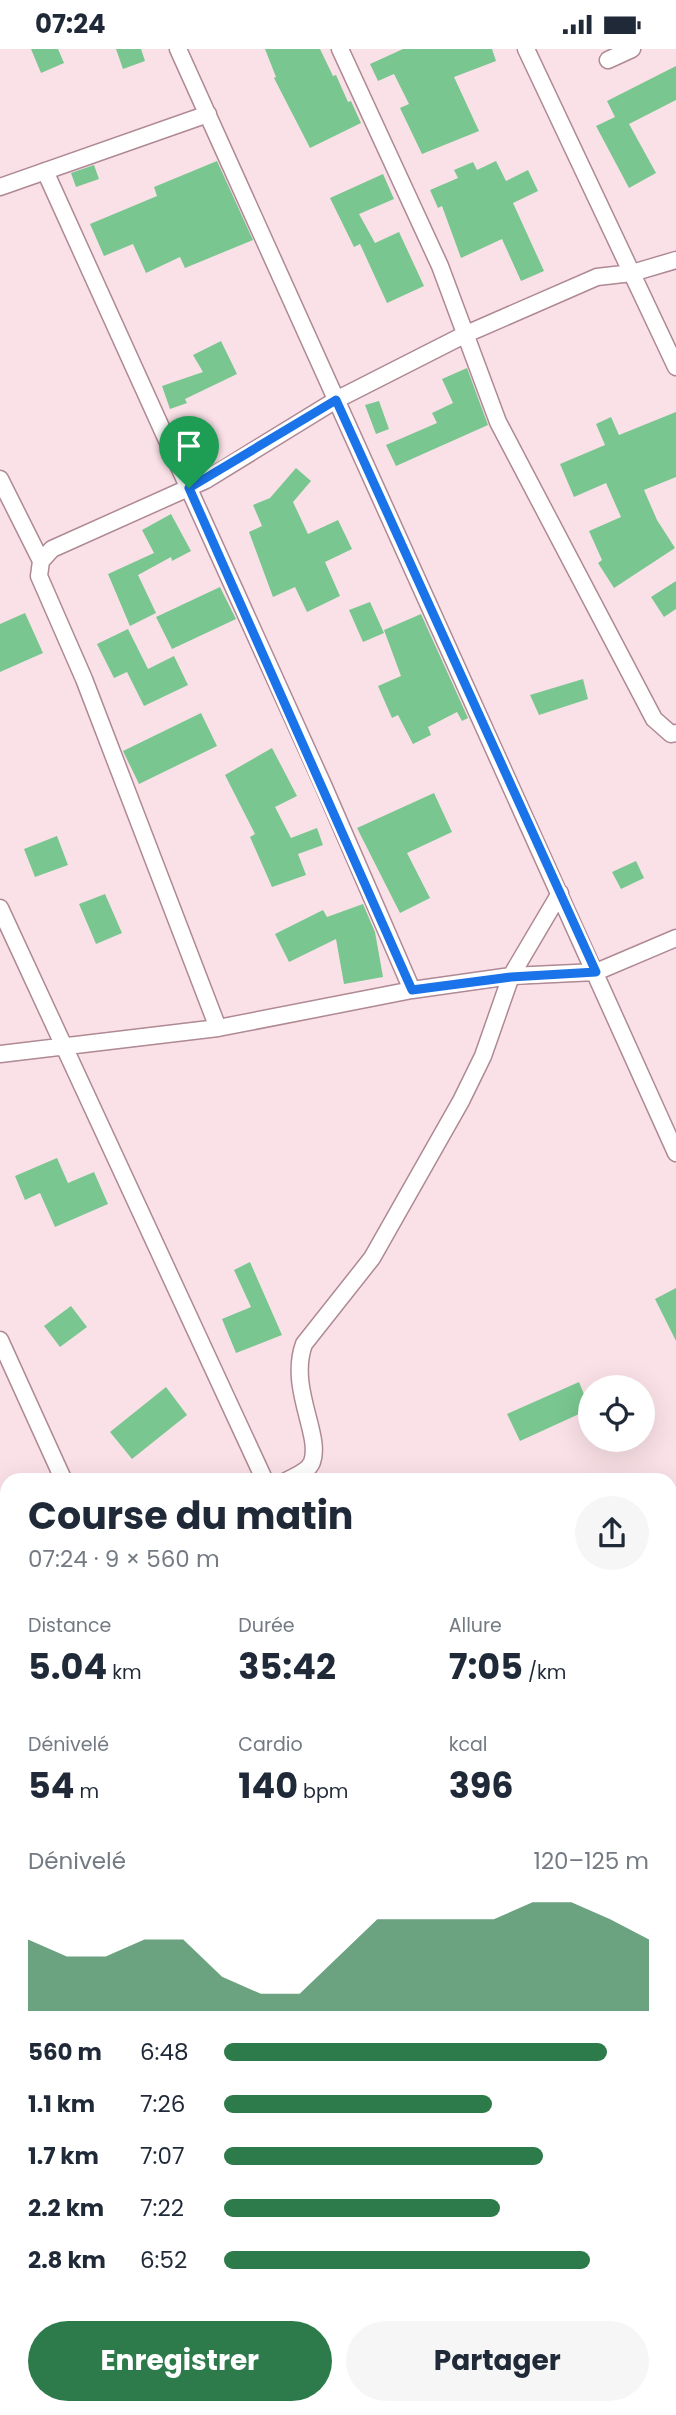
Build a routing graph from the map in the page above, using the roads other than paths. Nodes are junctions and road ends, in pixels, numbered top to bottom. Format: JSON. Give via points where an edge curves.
{"nodes":[{"id":1,"x":178,"y":49,"type":"edge"},
{"id":2,"x":340,"y":49,"type":"edge"},
{"id":3,"x":526,"y":49,"type":"edge"},
{"id":4,"x":632,"y":49,"type":"edge"},
{"id":5,"x":608,"y":60,"type":"dead end"},
{"id":6,"x":208,"y":114,"type":"junction"},
{"id":7,"x":45,"y":171,"type":"junction"},
{"id":8,"x":0,"y":187,"type":"edge"},
{"id":9,"x":676,"y":260,"type":"edge"},
{"id":10,"x":632,"y":273,"type":"junction"},
{"id":11,"x":464,"y":335,"type":"junction"},
{"id":12,"x":676,"y":367,"type":"edge"},
{"id":13,"x":336,"y":400,"type":"junction"},
{"id":14,"x":0,"y":478,"type":"edge"},
{"id":15,"x":189,"y":488,"type":"junction"},
{"id":16,"x":41,"y":561,"type":"junction"},
{"id":17,"x":671,"y":732,"type":"edge"},
{"id":18,"x":676,"y":750,"type":"edge"},
{"id":19,"x":560,"y":893,"type":"junction"},
{"id":20,"x":0,"y":908,"type":"edge"},
{"id":21,"x":676,"y":938,"type":"edge"},
{"id":22,"x":596,"y":972,"type":"junction"},
{"id":23,"x":511,"y":977,"type":"junction"},
{"id":24,"x":412,"y":990,"type":"junction"},
{"id":25,"x":218,"y":1028,"type":"junction"},
{"id":26,"x":65,"y":1048,"type":"junction"},
{"id":27,"x":0,"y":1054,"type":"edge"},
{"id":28,"x":676,"y":1153,"type":"edge"},
{"id":29,"x":0,"y":1340,"type":"edge"},
{"id":30,"x":8,"y":1377,"type":"edge"},
{"id":31,"x":60,"y":1473,"type":"edge"},
{"id":32,"x":261,"y":1473,"type":"edge"},
{"id":33,"x":301,"y":1473,"type":"edge"}],
"edges":[{"from":1,"to":6,"type":"street"},
{"from":2,"to":11,"type":"street","via":[[440,267]]},
{"from":3,"to":10,"type":"street"},
{"from":4,"to":5,"type":"street"},
{"from":6,"to":7,"type":"street"},
{"from":6,"to":13,"type":"street"},
{"from":7,"to":8,"type":"street"},
{"from":7,"to":15,"type":"street"},
{"from":9,"to":10,"type":"street"},
{"from":10,"to":11,"type":"street","via":[[597,277]]},
{"from":10,"to":12,"type":"street"},
{"from":11,"to":13,"type":"street"},
{"from":11,"to":17,"type":"street","via":[[498,422],[654,719]]},
{"from":13,"to":15,"type":"street"},
{"from":13,"to":19,"type":"street"},
{"from":14,"to":16,"type":"street"},
{"from":15,"to":16,"type":"street","via":[[52,549]]},
{"from":15,"to":24,"type":"street"},
{"from":16,"to":25,"type":"street","via":[[40,576]]},
{"from":17,"to":18,"type":"street"},
{"from":19,"to":22,"type":"street"},
{"from":19,"to":23,"type":"street"},
{"from":20,"to":26,"type":"street"},
{"from":21,"to":22,"type":"street"},
{"from":22,"to":23,"type":"street"},
{"from":22,"to":28,"type":"street"},
{"from":23,"to":24,"type":"street"},
{"from":23,"to":33,"type":"street","via":[[483,1056],[461,1101],[372,1258],[304,1344],[298,1360],[299,1387],[313,1461]]},
{"from":24,"to":25,"type":"street"},
{"from":25,"to":26,"type":"street"},
{"from":26,"to":27,"type":"street"},
{"from":26,"to":32,"type":"street"},
{"from":29,"to":30,"type":"street"},
{"from":30,"to":31,"type":"street"}]}
